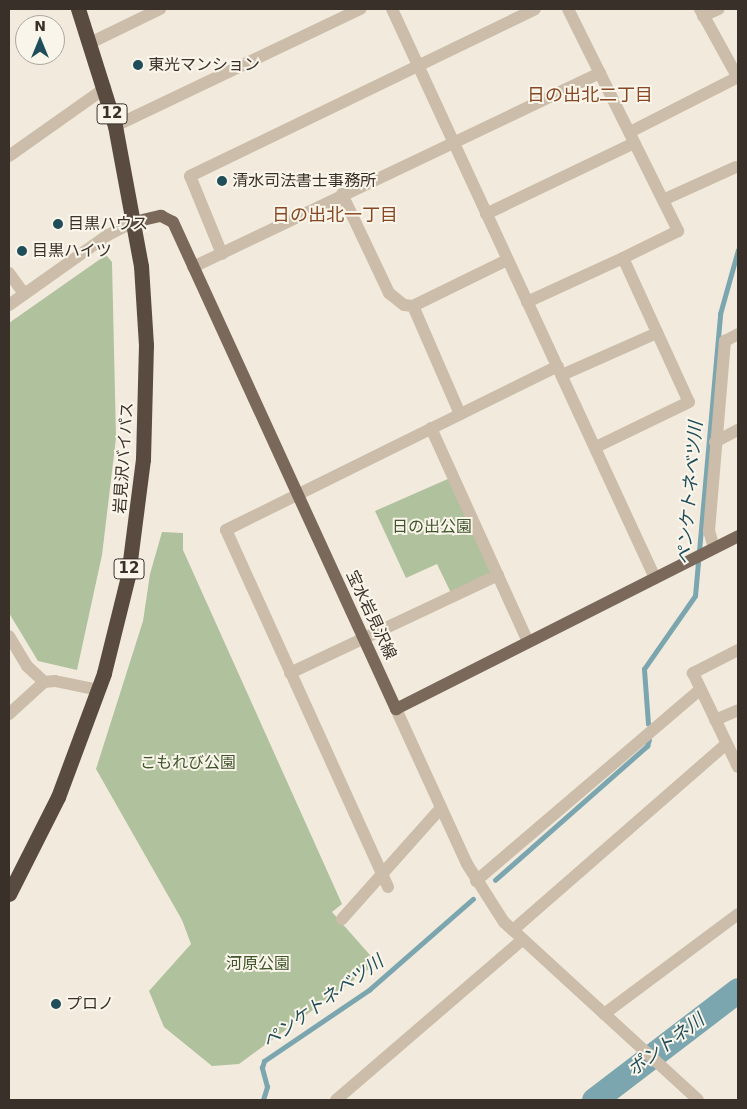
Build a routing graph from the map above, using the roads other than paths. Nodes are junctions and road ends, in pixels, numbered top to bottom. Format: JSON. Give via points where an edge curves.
{"nodes":[{"id":1,"x":78,"y":9,"type":"edge"},
{"id":2,"x":160,"y":9,"type":"edge"},
{"id":3,"x":360,"y":9,"type":"edge"},
{"id":4,"x":392,"y":9,"type":"edge"},
{"id":5,"x":535,"y":9,"type":"edge"},
{"id":6,"x":568,"y":9,"type":"edge"},
{"id":7,"x":719,"y":9,"type":"edge"},
{"id":8,"x":702,"y":12,"type":"edge"},
{"id":9,"x":90,"y":43,"type":"junction"},
{"id":10,"x":419,"y":65,"type":"junction"},
{"id":11,"x":600,"y":73,"type":"junction"},
{"id":12,"x":738,"y":78,"type":"edge"},
{"id":13,"x":105,"y":88,"type":"junction"},
{"id":14,"x":115,"y":126,"type":"junction"},
{"id":15,"x":632,"y":138,"type":"junction"},
{"id":16,"x":452,"y":142,"type":"junction"},
{"id":17,"x":9,"y":156,"type":"edge"},
{"id":18,"x":736,"y":166,"type":"dead end"},
{"id":19,"x":342,"y":194,"type":"junction"},
{"id":20,"x":663,"y":200,"type":"junction"},
{"id":21,"x":486,"y":214,"type":"junction"},
{"id":22,"x":134,"y":222,"type":"junction"},
{"id":23,"x":222,"y":254,"type":"junction"},
{"id":24,"x":623,"y":258,"type":"junction"},
{"id":25,"x":507,"y":260,"type":"junction"},
{"id":26,"x":193,"y":267,"type":"junction"},
{"id":27,"x":9,"y":273,"type":"edge"},
{"id":28,"x":24,"y":294,"type":"junction"},
{"id":29,"x":527,"y":302,"type":"junction"},
{"id":30,"x":9,"y":305,"type":"edge"},
{"id":31,"x":413,"y":306,"type":"junction"},
{"id":32,"x":657,"y":333,"type":"junction"},
{"id":33,"x":738,"y":334,"type":"edge"},
{"id":34,"x":560,"y":371,"type":"junction"},
{"id":35,"x":460,"y":414,"type":"junction"},
{"id":36,"x":431,"y":428,"type":"junction"},
{"id":37,"x":738,"y":430,"type":"edge"},
{"id":38,"x":715,"y":442,"type":"junction"},
{"id":39,"x":596,"y":447,"type":"junction"},
{"id":40,"x":298,"y":494,"type":"junction"},
{"id":41,"x":738,"y":536,"type":"edge"},
{"id":42,"x":710,"y":550,"type":"junction"},
{"id":43,"x":498,"y":575,"type":"junction"},
{"id":44,"x":655,"y":578,"type":"junction"},
{"id":45,"x":9,"y":636,"type":"edge"},
{"id":46,"x":365,"y":640,"type":"junction"},
{"id":47,"x":528,"y":642,"type":"junction"},
{"id":48,"x":738,"y":650,"type":"edge"},
{"id":49,"x":290,"y":673,"type":"junction"},
{"id":50,"x":44,"y":682,"type":"junction"},
{"id":51,"x":98,"y":690,"type":"junction"},
{"id":52,"x":700,"y":690,"type":"junction"},
{"id":53,"x":396,"y":709,"type":"junction"},
{"id":54,"x":738,"y":710,"type":"edge"},
{"id":55,"x":9,"y":714,"type":"edge"},
{"id":56,"x":715,"y":720,"type":"junction"},
{"id":57,"x":726,"y":744,"type":"junction"},
{"id":58,"x":738,"y":767,"type":"edge"},
{"id":59,"x":441,"y":808,"type":"junction"},
{"id":60,"x":381,"y":875,"type":"junction"},
{"id":61,"x":476,"y":881,"type":"junction"},
{"id":62,"x":388,"y":887,"type":"dead end"},
{"id":63,"x":9,"y":894,"type":"edge"},
{"id":64,"x":738,"y":914,"type":"edge"},
{"id":65,"x":342,"y":919,"type":"dead end"},
{"id":66,"x":513,"y":930,"type":"junction"},
{"id":67,"x":522,"y":940,"type":"junction"},
{"id":68,"x":604,"y":1014,"type":"junction"},
{"id":69,"x":336,"y":1100,"type":"edge"},
{"id":70,"x":698,"y":1100,"type":"edge"}],
"edges":[{"from":1,"to":9,"type":"highway","name":"岩見沢バイパス","number":"12"},
{"from":2,"to":9,"type":"street"},
{"from":3,"to":14,"type":"street"},
{"from":4,"to":10,"type":"street"},
{"from":5,"to":10,"type":"street"},
{"from":6,"to":11,"type":"street"},
{"from":7,"to":8,"type":"street"},
{"from":8,"to":12,"type":"street"},
{"from":9,"to":13,"type":"highway","name":"岩見沢バイパス","number":"12"},
{"from":10,"to":16,"type":"street"},
{"from":10,"to":23,"type":"street","via":[[190,176]]},
{"from":11,"to":15,"type":"street"},
{"from":11,"to":16,"type":"street"},
{"from":12,"to":15,"type":"street"},
{"from":13,"to":14,"type":"highway","name":"岩見沢バイパス","number":"12"},
{"from":13,"to":17,"type":"street"},
{"from":14,"to":22,"type":"highway","name":"岩見沢バイパス","number":"12"},
{"from":15,"to":20,"type":"street"},
{"from":15,"to":21,"type":"street"},
{"from":16,"to":19,"type":"street"},
{"from":16,"to":21,"type":"street"},
{"from":18,"to":20,"type":"street"},
{"from":19,"to":23,"type":"street"},
{"from":19,"to":31,"type":"street","via":[[389,292],[396,300]]},
{"from":20,"to":24,"type":"street","via":[[678,231]]},
{"from":21,"to":25,"type":"street"},
{"from":22,"to":26,"type":"main road","name":"宝水岩見沢線","via":[[168,217]]},
{"from":22,"to":28,"type":"street","via":[[108,235]]},
{"from":22,"to":51,"type":"highway","name":"岩見沢バイパス","number":"12","via":[[146,345],[143,466],[128,576]]},
{"from":23,"to":26,"type":"street"},
{"from":24,"to":29,"type":"street"},
{"from":24,"to":32,"type":"street"},
{"from":25,"to":29,"type":"street"},
{"from":25,"to":31,"type":"street"},
{"from":26,"to":40,"type":"main road","name":"宝水岩見沢線"},
{"from":27,"to":28,"type":"street"},
{"from":28,"to":30,"type":"street"},
{"from":29,"to":34,"type":"street"},
{"from":31,"to":35,"type":"street"},
{"from":32,"to":34,"type":"street"},
{"from":32,"to":39,"type":"street","via":[[689,402]]},
{"from":33,"to":38,"type":"street","via":[[725,340]]},
{"from":34,"to":35,"type":"street"},
{"from":34,"to":39,"type":"street"},
{"from":35,"to":36,"type":"street"},
{"from":36,"to":40,"type":"street"},
{"from":36,"to":43,"type":"street"},
{"from":37,"to":38,"type":"street"},
{"from":38,"to":42,"type":"street","via":[[708,531]]},
{"from":39,"to":44,"type":"street"},
{"from":40,"to":46,"type":"main road","name":"宝水岩見沢線"},
{"from":40,"to":49,"type":"street","via":[[226,530]]},
{"from":41,"to":42,"type":"main road"},
{"from":42,"to":44,"type":"main road"},
{"from":43,"to":46,"type":"street"},
{"from":43,"to":47,"type":"street"},
{"from":44,"to":47,"type":"main road"},
{"from":45,"to":50,"type":"street","via":[[27,666]]},
{"from":46,"to":49,"type":"street"},
{"from":46,"to":53,"type":"main road","name":"宝水岩見沢線"},
{"from":47,"to":53,"type":"main road"},
{"from":48,"to":52,"type":"street","via":[[693,673]]},
{"from":49,"to":60,"type":"street"},
{"from":50,"to":51,"type":"street","via":[[55,681]]},
{"from":50,"to":55,"type":"street"},
{"from":51,"to":63,"type":"highway","name":"岩見沢バイパス","number":"12","via":[[58,797]]},
{"from":52,"to":56,"type":"street"},
{"from":52,"to":61,"type":"street"},
{"from":53,"to":59,"type":"street"},
{"from":54,"to":56,"type":"street"},
{"from":56,"to":57,"type":"street"},
{"from":57,"to":58,"type":"street"},
{"from":57,"to":66,"type":"street"},
{"from":59,"to":60,"type":"street"},
{"from":59,"to":61,"type":"street"},
{"from":60,"to":62,"type":"street"},
{"from":60,"to":65,"type":"street"},
{"from":61,"to":66,"type":"street"},
{"from":64,"to":68,"type":"street"},
{"from":66,"to":67,"type":"street"},
{"from":67,"to":68,"type":"street"},
{"from":67,"to":69,"type":"street"},
{"from":68,"to":70,"type":"street"}]}
